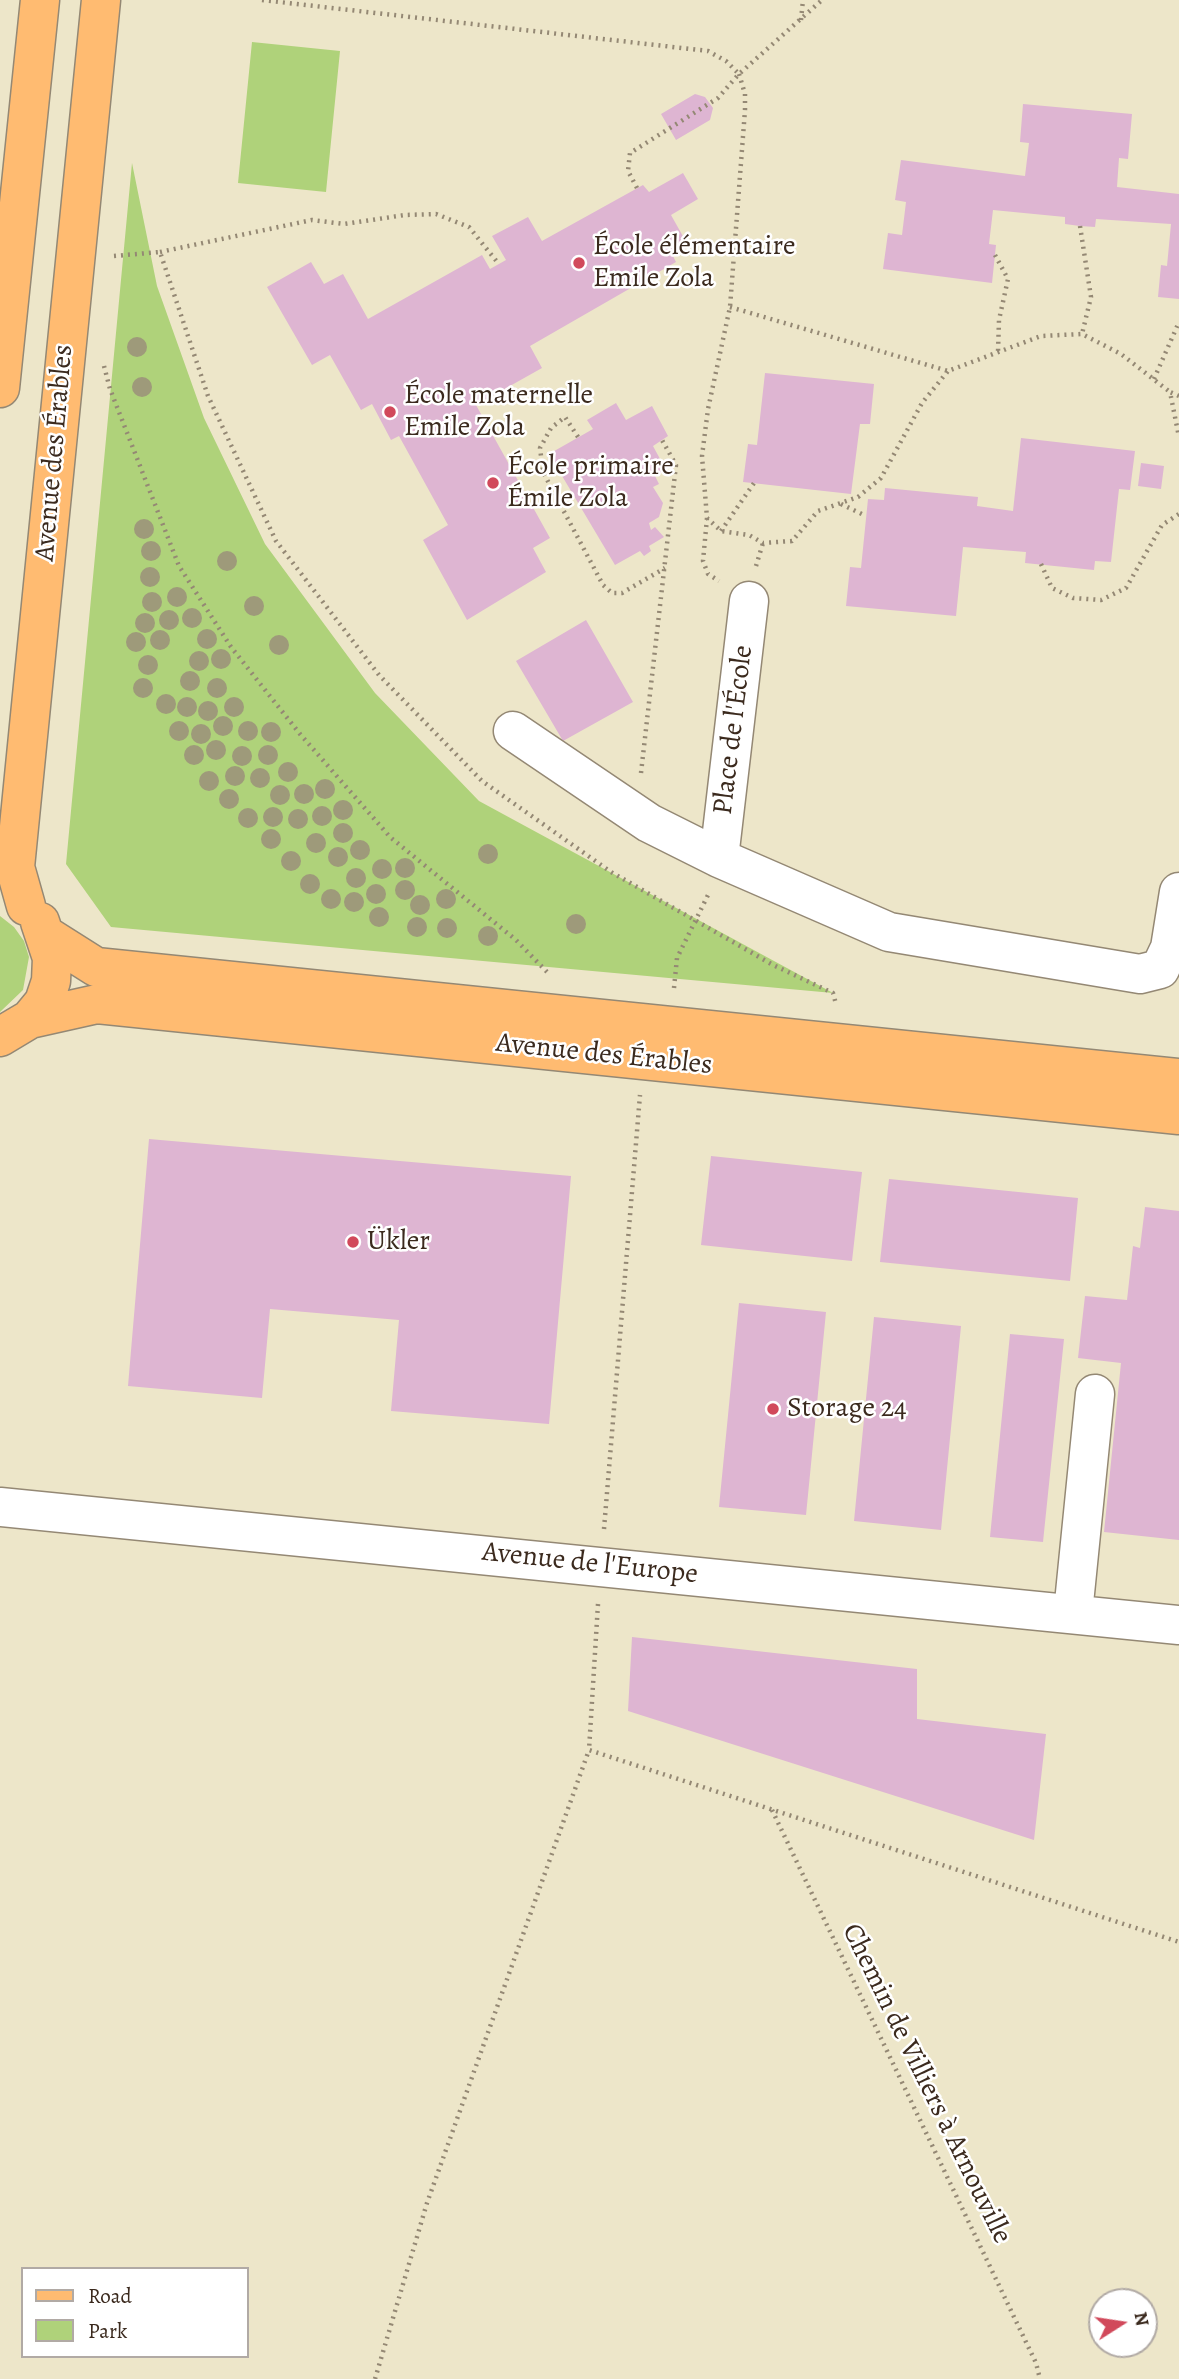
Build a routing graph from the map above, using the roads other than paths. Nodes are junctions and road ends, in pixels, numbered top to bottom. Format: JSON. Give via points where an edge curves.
{"nodes":[{"id":1,"x":40,"y":0,"type":"edge"},
{"id":2,"x":101,"y":0,"type":"edge"},
{"id":3,"x":0,"y":388,"type":"edge"},
{"id":4,"x":749,"y":601,"type":"road end"},
{"id":5,"x":513,"y":731,"type":"dead end"},
{"id":6,"x":719,"y":858,"type":"junction"},
{"id":7,"x":1179,"y":892,"type":"edge"},
{"id":8,"x":24,"y":911,"type":"edge"},
{"id":9,"x":15,"y":1028,"type":"edge"},
{"id":10,"x":1179,"y":1078,"type":"edge"},
{"id":11,"x":1179,"y":1115,"type":"edge"},
{"id":12,"x":1095,"y":1394,"type":"dead end"},
{"id":13,"x":0,"y":1507,"type":"edge"},
{"id":14,"x":1073,"y":1613,"type":"junction"},
{"id":15,"x":1179,"y":1625,"type":"edge"}],
"edges":[{"from":1,"to":3,"type":"main road"},
{"from":2,"to":8,"type":"main road","name":"Avenue des Érables","via":[[15,867]]},
{"from":4,"to":6,"type":"street","name":"Place de l'École"},
{"from":5,"to":6,"type":"street","via":[[622,806]]},
{"from":6,"to":7,"type":"street","via":[[889,932],[1140,974],[1160,969],[1170,947]]},
{"from":8,"to":9,"type":"main road","via":[[52,958],[51,981],[44,1002]]},
{"from":8,"to":10,"type":"main road","name":"Avenue des Érables","via":[[96,967]]},
{"from":9,"to":11,"type":"main road","name":"Avenue des Érables","via":[[97,1004]]},
{"from":12,"to":14,"type":"street"},
{"from":13,"to":14,"type":"street","name":"Avenue de l'Europe"},
{"from":14,"to":15,"type":"street","name":"Avenue de l'Europe"}]}
